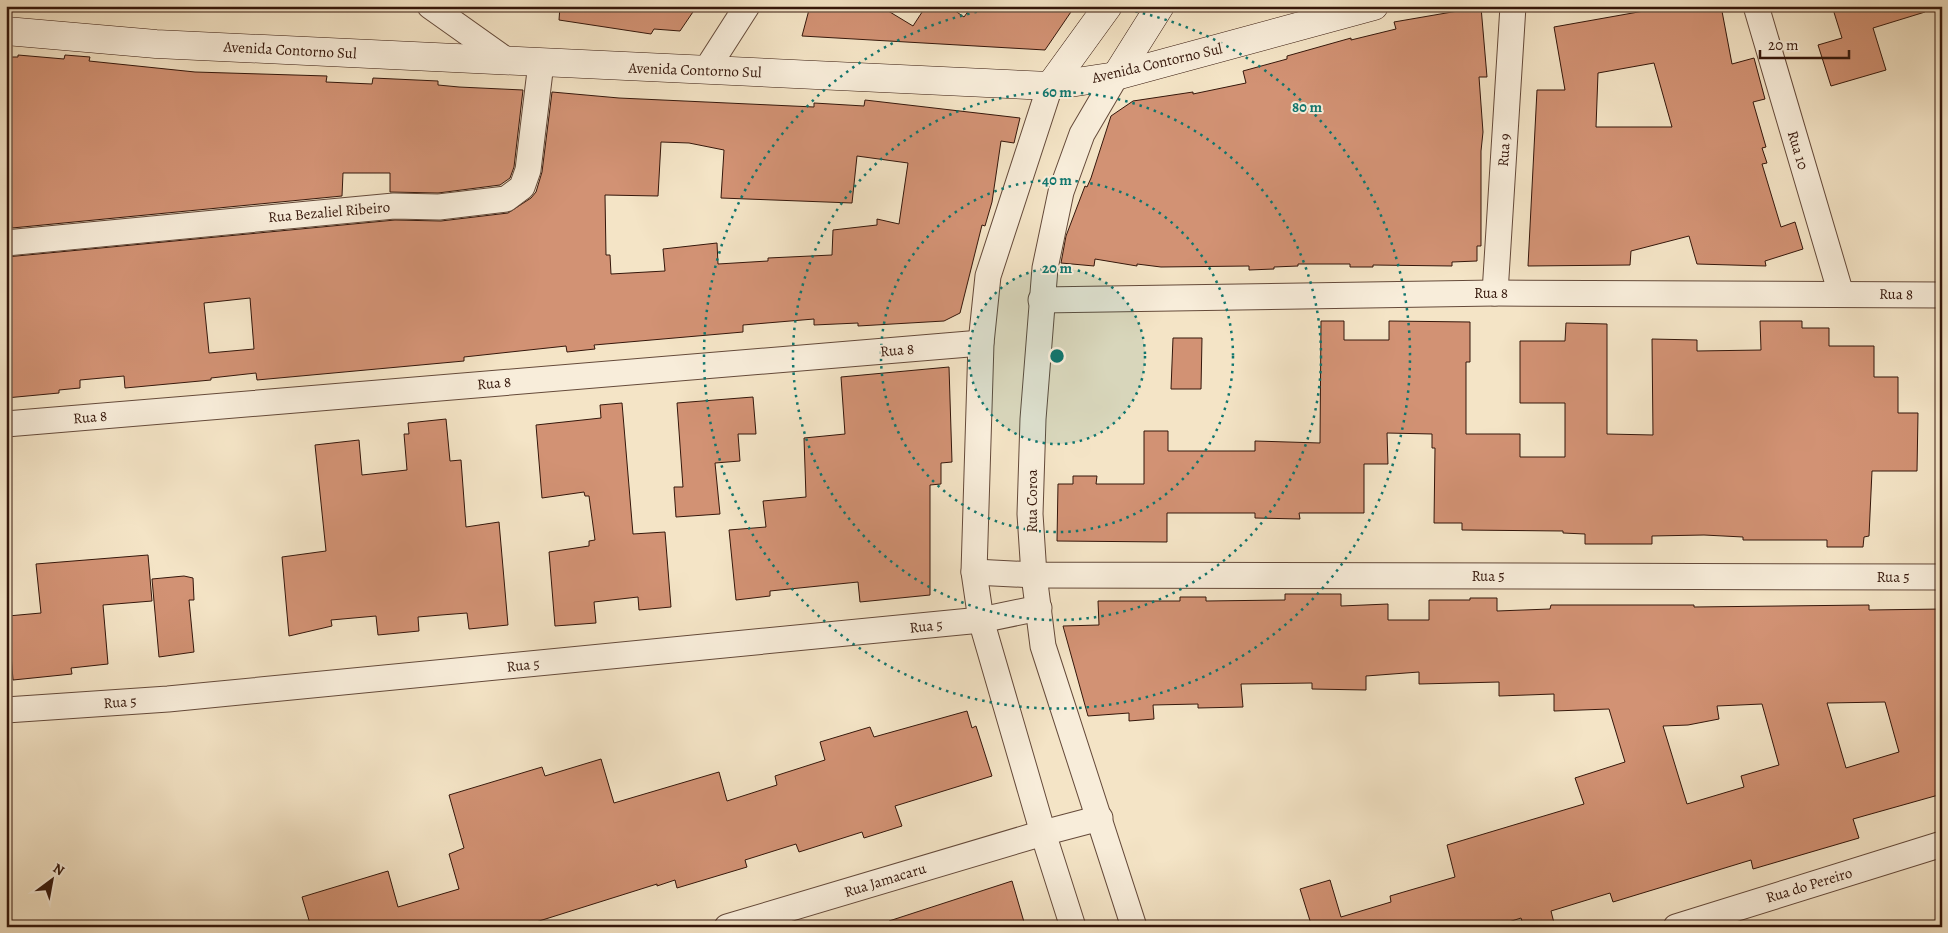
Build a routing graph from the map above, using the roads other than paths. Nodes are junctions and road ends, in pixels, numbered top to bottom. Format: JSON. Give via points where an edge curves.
{"nodes":[{"id":1,"x":430,"y":6,"type":"edge"},
{"id":2,"x":747,"y":6,"type":"edge"},
{"id":3,"x":1108,"y":6,"type":"edge"},
{"id":4,"x":1160,"y":6,"type":"edge"},
{"id":5,"x":1374,"y":6,"type":"edge"},
{"id":6,"x":1513,"y":6,"type":"edge"},
{"id":7,"x":1756,"y":6,"type":"edge"},
{"id":8,"x":6,"y":31,"type":"edge"},
{"id":9,"x":506,"y":60,"type":"junction"},
{"id":10,"x":541,"y":63,"type":"junction"},
{"id":11,"x":706,"y":70,"type":"junction"},
{"id":12,"x":1116,"y":76,"type":"junction"},
{"id":13,"x":1050,"y":86,"type":"junction"},
{"id":14,"x":6,"y":243,"type":"edge"},
{"id":15,"x":1495,"y":293,"type":"junction"},
{"id":16,"x":1841,"y":294,"type":"junction"},
{"id":17,"x":1942,"y":295,"type":"edge"},
{"id":18,"x":1041,"y":300,"type":"junction"},
{"id":19,"x":981,"y":343,"type":"junction"},
{"id":20,"x":6,"y":424,"type":"edge"},
{"id":21,"x":974,"y":572,"type":"junction"},
{"id":22,"x":1034,"y":575,"type":"junction"},
{"id":23,"x":1942,"y":577,"type":"edge"},
{"id":24,"x":1039,"y":608,"type":"junction"},
{"id":25,"x":981,"y":620,"type":"junction"},
{"id":26,"x":6,"y":710,"type":"edge"},
{"id":27,"x":1100,"y":818,"type":"junction"},
{"id":28,"x":1043,"y":833,"type":"junction"},
{"id":29,"x":1942,"y":844,"type":"edge"},
{"id":30,"x":727,"y":927,"type":"edge"},
{"id":31,"x":1073,"y":927,"type":"edge"},
{"id":32,"x":1134,"y":927,"type":"edge"},
{"id":33,"x":1676,"y":927,"type":"edge"}],
"edges":[{"from":1,"to":9,"type":"street"},
{"from":2,"to":11,"type":"street"},
{"from":3,"to":13,"type":"street"},
{"from":4,"to":12,"type":"street"},
{"from":5,"to":12,"type":"street","name":"Avenida Contorno Sul"},
{"from":6,"to":15,"type":"street","name":"Rua 9"},
{"from":7,"to":16,"type":"street","name":"Rua 10"},
{"from":8,"to":9,"type":"street","name":"Avenida Contorno Sul","via":[[156,44]]},
{"from":9,"to":10,"type":"street","name":"Avenida Contorno Sul"},
{"from":10,"to":11,"type":"street","name":"Avenida Contorno Sul"},
{"from":10,"to":14,"type":"street","name":"Rua Bezaliel Ribeiro","via":[[528,170],[522,187],[506,199],[439,207],[394,206]]},
{"from":11,"to":13,"type":"street","name":"Avenida Contorno Sul"},
{"from":12,"to":13,"type":"street","name":"Avenida Contorno Sul"},
{"from":12,"to":18,"type":"street","name":"Rua Coroa","via":[[1082,134],[1061,192]]},
{"from":13,"to":19,"type":"street","via":[[988,276]]},
{"from":15,"to":16,"type":"street","name":"Rua 8"},
{"from":15,"to":18,"type":"street","name":"Rua 8"},
{"from":16,"to":17,"type":"street","name":"Rua 8"},
{"from":18,"to":22,"type":"street","name":"Rua Coroa","via":[[1030,514]]},
{"from":19,"to":20,"type":"street","name":"Rua 8"},
{"from":19,"to":21,"type":"street"},
{"from":21,"to":22,"type":"street","name":"Rua 5"},
{"from":21,"to":25,"type":"street"},
{"from":22,"to":23,"type":"street","name":"Rua 5"},
{"from":22,"to":24,"type":"street","name":"Rua Coroa"},
{"from":24,"to":25,"type":"street","name":"Rua 5"},
{"from":24,"to":27,"type":"street","name":"Rua Coroa","via":[[1043,646]]},
{"from":25,"to":26,"type":"street","name":"Rua 5","via":[[168,699]]},
{"from":25,"to":28,"type":"street"},
{"from":27,"to":28,"type":"street","name":"Rua Jamacaru"},
{"from":27,"to":32,"type":"street","name":"Rua Coroa"},
{"from":28,"to":30,"type":"street","name":"Rua Jamacaru"},
{"from":28,"to":31,"type":"street"},
{"from":29,"to":33,"type":"street","name":"Rua do Pereiro"}]}
